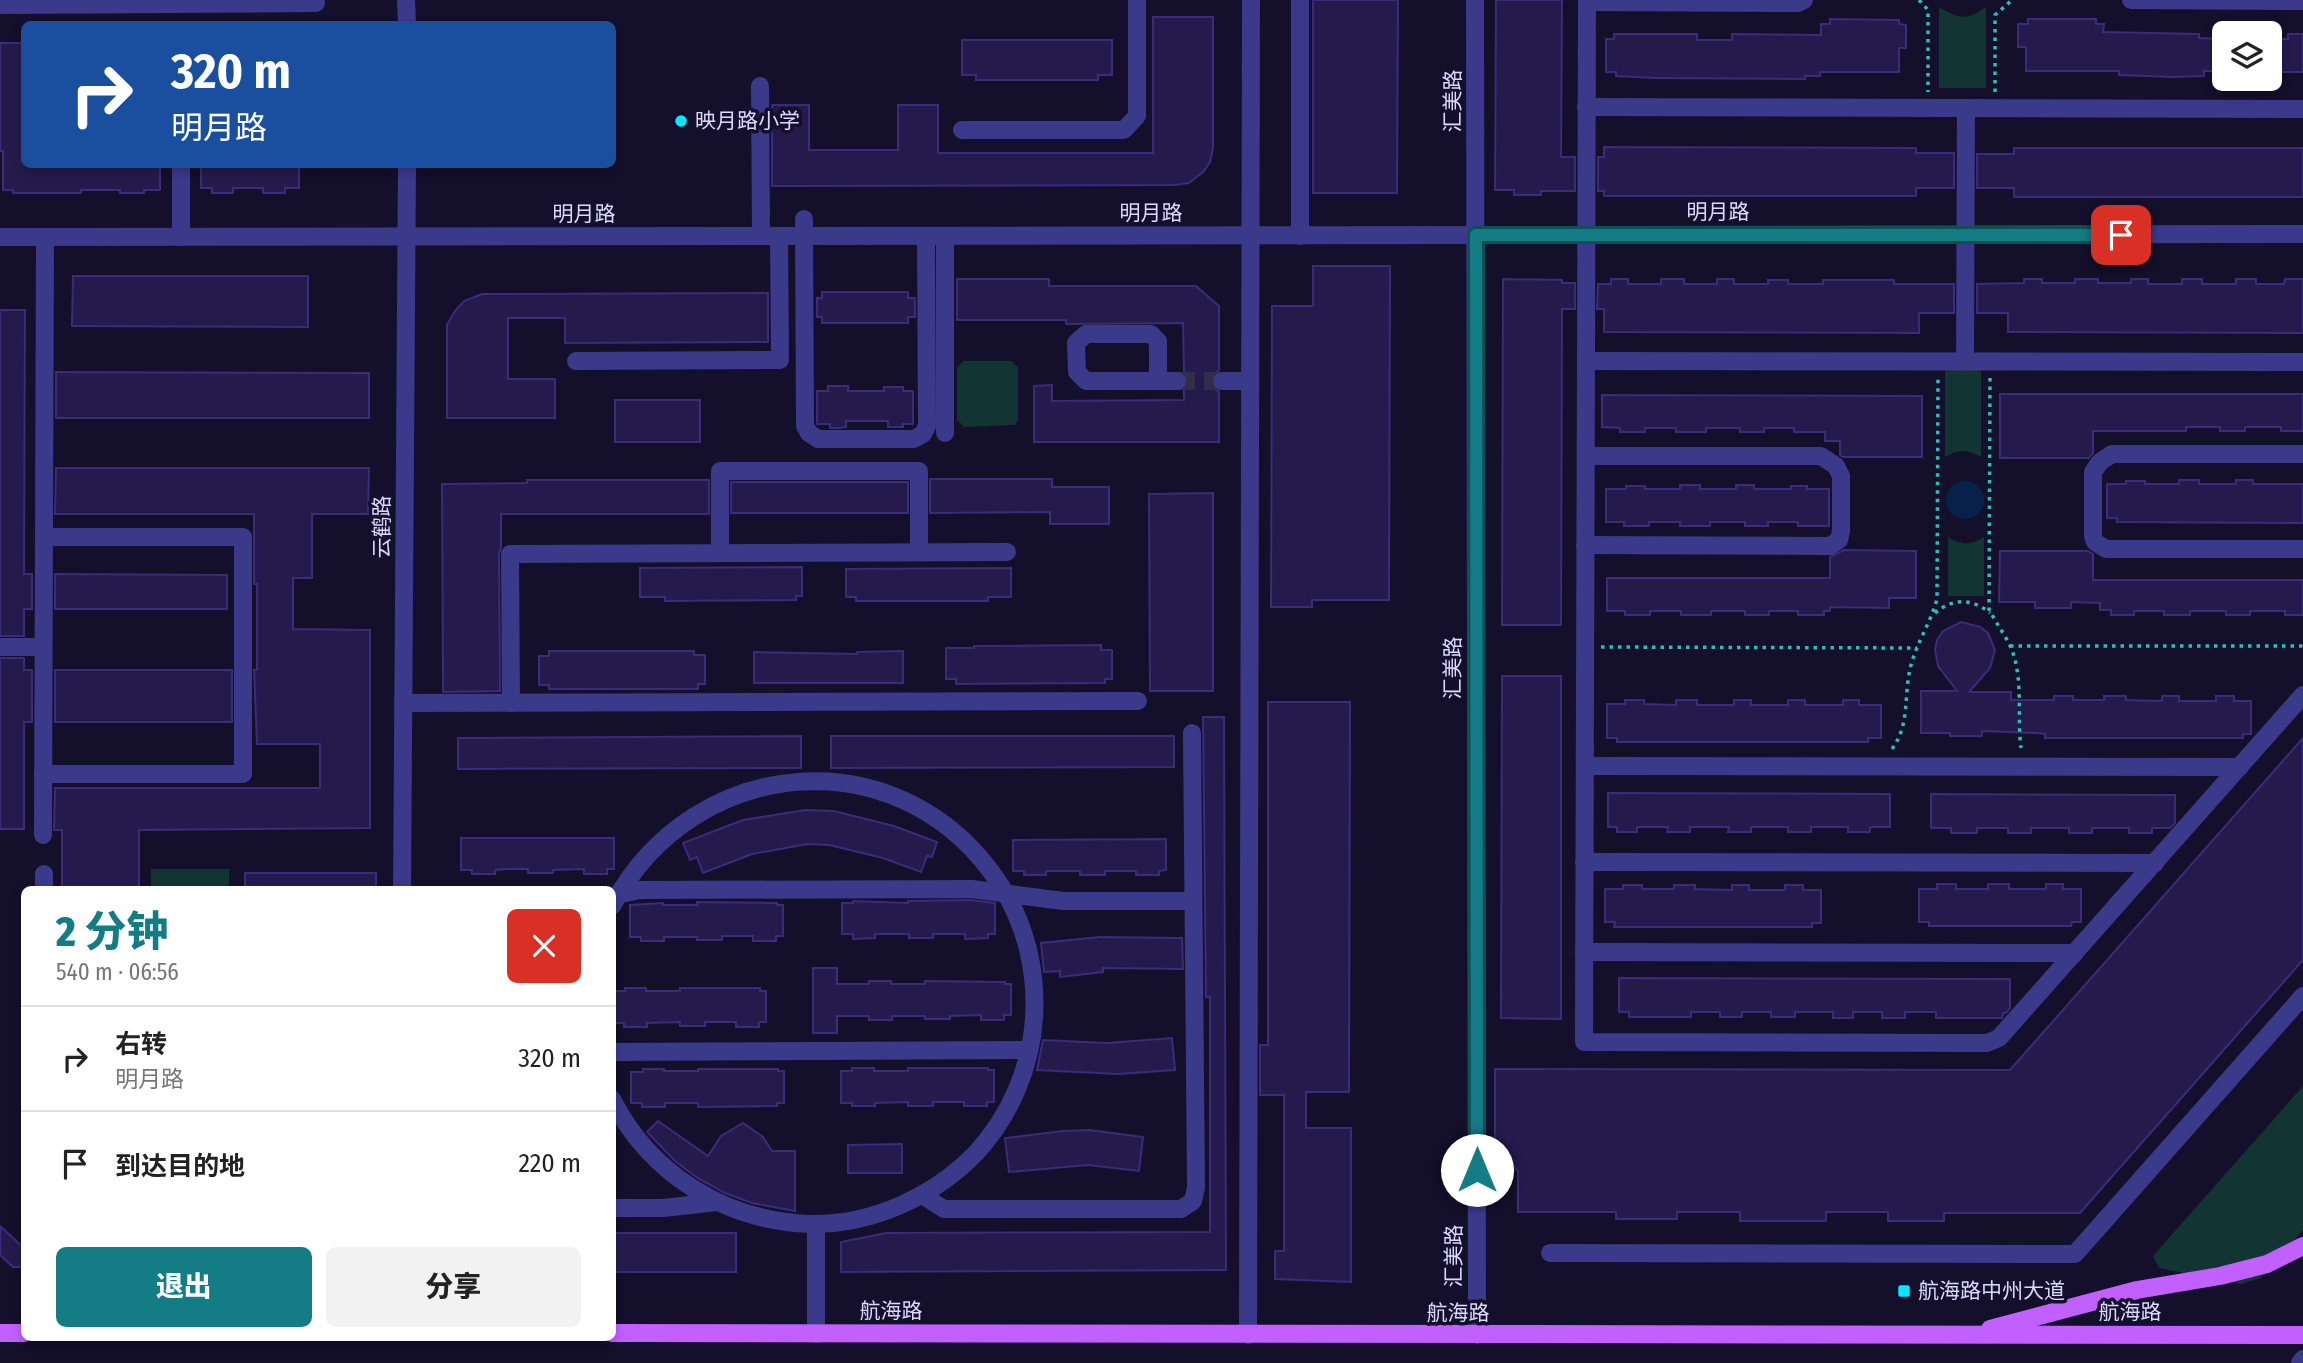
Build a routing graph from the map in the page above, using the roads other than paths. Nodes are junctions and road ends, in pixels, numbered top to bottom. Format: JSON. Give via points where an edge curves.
{"nodes":[{"id":1,"x":407,"y":0,"type":"edge"},
{"id":2,"x":1137,"y":0,"type":"edge"},
{"id":3,"x":1251,"y":0,"type":"edge"},
{"id":4,"x":1300,"y":0,"type":"edge"},
{"id":5,"x":1475,"y":0,"type":"edge"},
{"id":6,"x":1804,"y":0,"type":"edge"},
{"id":7,"x":2131,"y":0,"type":"edge"},
{"id":8,"x":1587,"y":1,"type":"edge"},
{"id":9,"x":2303,"y":1,"type":"edge"},
{"id":10,"x":316,"y":3,"type":"dead end"},
{"id":11,"x":0,"y":5,"type":"edge"},
{"id":12,"x":407,"y":21,"type":"edge"},
{"id":13,"x":760,"y":86,"type":"dead end"},
{"id":14,"x":1586,"y":107,"type":"junction"},
{"id":15,"x":1966,"y":108,"type":"junction"},
{"id":16,"x":2303,"y":109,"type":"edge"},
{"id":17,"x":961,"y":130,"type":"dead end"},
{"id":18,"x":181,"y":168,"type":"edge"},
{"id":19,"x":407,"y":168,"type":"edge"},
{"id":20,"x":804,"y":228,"type":"junction"},
{"id":21,"x":2303,"y":234,"type":"edge"},
{"id":22,"x":1476,"y":235,"type":"junction"},
{"id":23,"x":1586,"y":235,"type":"junction"},
{"id":24,"x":1966,"y":235,"type":"junction"},
{"id":25,"x":761,"y":236,"type":"junction"},
{"id":26,"x":779,"y":236,"type":"junction"},
{"id":27,"x":935,"y":236,"type":"junction"},
{"id":28,"x":1251,"y":236,"type":"junction"},
{"id":29,"x":1300,"y":236,"type":"junction"},
{"id":30,"x":0,"y":237,"type":"edge"},
{"id":31,"x":44,"y":237,"type":"junction"},
{"id":32,"x":181,"y":237,"type":"junction"},
{"id":33,"x":407,"y":237,"type":"junction"},
{"id":34,"x":1586,"y":360,"type":"junction"},
{"id":35,"x":576,"y":361,"type":"dead end"},
{"id":36,"x":1965,"y":361,"type":"junction"},
{"id":37,"x":2303,"y":362,"type":"edge"},
{"id":38,"x":1158,"y":381,"type":"junction"},
{"id":39,"x":1177,"y":381,"type":"tunnel mouth"},
{"id":40,"x":1222,"y":381,"type":"tunnel mouth"},
{"id":41,"x":1250,"y":381,"type":"junction"},
{"id":42,"x":945,"y":433,"type":"dead end"},
{"id":43,"x":2303,"y":454,"type":"edge"},
{"id":44,"x":1586,"y":456,"type":"junction"},
{"id":45,"x":44,"y":537,"type":"junction"},
{"id":46,"x":1585,"y":545,"type":"junction"},
{"id":47,"x":2303,"y":549,"type":"edge"},
{"id":48,"x":919,"y":552,"type":"junction"},
{"id":49,"x":1007,"y":552,"type":"dead end"},
{"id":50,"x":720,"y":553,"type":"junction"},
{"id":51,"x":0,"y":647,"type":"edge"},
{"id":52,"x":43,"y":647,"type":"junction"},
{"id":53,"x":2303,"y":695,"type":"edge"},
{"id":54,"x":1138,"y":701,"type":"dead end"},
{"id":55,"x":511,"y":702,"type":"junction"},
{"id":56,"x":403,"y":703,"type":"junction"},
{"id":57,"x":1192,"y":733,"type":"dead end"},
{"id":58,"x":1585,"y":766,"type":"junction"},
{"id":59,"x":2240,"y":766,"type":"junction"},
{"id":60,"x":43,"y":774,"type":"junction"},
{"id":61,"x":43,"y":835,"type":"dead end"},
{"id":62,"x":1584,"y":862,"type":"junction"},
{"id":63,"x":2155,"y":863,"type":"junction"},
{"id":64,"x":402,"y":886,"type":"edge"},
{"id":65,"x":1006,"y":893,"type":"junction"},
{"id":66,"x":616,"y":896,"type":"edge"},
{"id":67,"x":616,"y":898,"type":"edge"},
{"id":68,"x":1192,"y":901,"type":"junction"},
{"id":69,"x":1584,"y":952,"type":"junction"},
{"id":70,"x":2075,"y":953,"type":"junction"},
{"id":71,"x":2303,"y":996,"type":"edge"},
{"id":72,"x":1030,"y":1050,"type":"junction"},
{"id":73,"x":616,"y":1052,"type":"edge"},
{"id":74,"x":616,"y":1105,"type":"edge"},
{"id":75,"x":922,"y":1195,"type":"junction"},
{"id":76,"x":717,"y":1202,"type":"junction"},
{"id":77,"x":616,"y":1208,"type":"edge"},
{"id":78,"x":816,"y":1224,"type":"junction"},
{"id":79,"x":2303,"y":1246,"type":"edge"},
{"id":80,"x":1550,"y":1253,"type":"dead end"},
{"id":81,"x":0,"y":1333,"type":"edge"},
{"id":82,"x":21,"y":1333,"type":"edge"},
{"id":83,"x":616,"y":1333,"type":"edge"},
{"id":84,"x":816,"y":1334,"type":"junction"},
{"id":85,"x":1248,"y":1335,"type":"junction"},
{"id":86,"x":1477,"y":1335,"type":"junction"},
{"id":87,"x":1966,"y":1335,"type":"junction"},
{"id":88,"x":2303,"y":1335,"type":"edge"}],
"edges":[{"from":1,"to":12,"type":"street"},
{"from":2,"to":17,"type":"street","via":[[1137,117],[1124,130]]},
{"from":3,"to":28,"type":"street"},
{"from":4,"to":29,"type":"street"},
{"from":5,"to":22,"type":"street","name":"汇美路"},
{"from":6,"to":8,"type":"street"},
{"from":7,"to":9,"type":"street"},
{"from":8,"to":14,"type":"street"},
{"from":10,"to":11,"type":"street"},
{"from":13,"to":25,"type":"street"},
{"from":14,"to":15,"type":"street"},
{"from":14,"to":23,"type":"street"},
{"from":15,"to":16,"type":"street"},
{"from":15,"to":24,"type":"street"},
{"from":18,"to":32,"type":"street"},
{"from":19,"to":33,"type":"street","name":"云鹤路"},
{"from":20,"to":26,"type":"street","name":"明月路"},
{"from":20,"to":27,"type":"street","name":"明月路"},
{"from":20,"to":27,"type":"street","via":[[805,426],[818,439],[914,439],[923,435]]},
{"from":21,"to":24,"type":"street","name":"明月路"},
{"from":22,"to":23,"type":"street","name":"明月路"},
{"from":22,"to":29,"type":"street","name":"明月路"},
{"from":22,"to":86,"type":"street","name":"汇美路"},
{"from":23,"to":24,"type":"street","name":"明月路"},
{"from":23,"to":34,"type":"street"},
{"from":24,"to":36,"type":"street"},
{"from":25,"to":26,"type":"street","name":"明月路"},
{"from":25,"to":33,"type":"street","name":"明月路"},
{"from":26,"to":35,"type":"street","via":[[780,360]]},
{"from":27,"to":28,"type":"street","name":"明月路"},
{"from":27,"to":42,"type":"street"},
{"from":28,"to":29,"type":"street","name":"明月路"},
{"from":28,"to":41,"type":"street"},
{"from":30,"to":31,"type":"street","name":"明月路"},
{"from":31,"to":32,"type":"street","name":"明月路"},
{"from":31,"to":45,"type":"street"},
{"from":32,"to":33,"type":"street","name":"明月路"},
{"from":33,"to":56,"type":"street","name":"云鹤路"},
{"from":34,"to":36,"type":"street"},
{"from":34,"to":44,"type":"street"},
{"from":36,"to":37,"type":"street"},
{"from":38,"to":38,"type":"street","via":[[1086,381],[1077,372],[1076,343],[1086,334],[1151,334],[1158,341]]},
{"from":38,"to":39,"type":"street"},
{"from":40,"to":41,"type":"street"},
{"from":41,"to":85,"type":"street"},
{"from":43,"to":47,"type":"street","via":[[2112,454],[2093,472],[2093,536],[2106,549]]},
{"from":44,"to":46,"type":"street"},
{"from":44,"to":46,"type":"street","via":[[1821,456],[1836,466],[1841,476],[1842,531],[1830,546]]},
{"from":45,"to":52,"type":"street"},
{"from":45,"to":60,"type":"street","via":[[243,537],[243,774]]},
{"from":46,"to":58,"type":"street"},
{"from":48,"to":49,"type":"street"},
{"from":48,"to":50,"type":"street"},
{"from":48,"to":50,"type":"street","via":[[919,471],[720,471]]},
{"from":50,"to":55,"type":"street","via":[[510,554]]},
{"from":51,"to":52,"type":"street"},
{"from":52,"to":60,"type":"street"},
{"from":53,"to":59,"type":"street"},
{"from":54,"to":55,"type":"street"},
{"from":55,"to":56,"type":"street"},
{"from":56,"to":64,"type":"street","name":"云鹤路"},
{"from":57,"to":68,"type":"street"},
{"from":58,"to":59,"type":"street"},
{"from":58,"to":62,"type":"street"},
{"from":59,"to":63,"type":"street"},
{"from":60,"to":61,"type":"street"},
{"from":62,"to":63,"type":"street"},
{"from":62,"to":69,"type":"street"},
{"from":63,"to":70,"type":"street"},
{"from":65,"to":66,"type":"street","via":[[967,844],[938,820],[868,788],[818,781],[754,789],[695,814],[655,846]]},
{"from":65,"to":67,"type":"street","via":[[972,889],[639,890]]},
{"from":65,"to":68,"type":"street","via":[[1063,901]]},
{"from":65,"to":72,"type":"street","via":[[1031,959],[1035,1006]]},
{"from":68,"to":75,"type":"street","via":[[1193,1201],[1181,1209],[944,1209]]},
{"from":69,"to":70,"type":"street"},
{"from":69,"to":70,"type":"street","via":[[1584,1042],[1987,1043],[1999,1038]]},
{"from":71,"to":80,"type":"street","via":[[2075,1254]]},
{"from":72,"to":73,"type":"street"},
{"from":72,"to":75,"type":"street","via":[[1012,1100],[983,1145]]},
{"from":74,"to":76,"type":"street","via":[[652,1156],[693,1190]]},
{"from":75,"to":78,"type":"street","via":[[873,1216]]},
{"from":76,"to":77,"type":"street"},
{"from":76,"to":78,"type":"street","via":[[767,1219]]},
{"from":78,"to":84,"type":"street"},
{"from":79,"to":87,"type":"main road","via":[[2267,1264],[2137,1290]]},
{"from":81,"to":82,"type":"main road"},
{"from":83,"to":84,"type":"main road","name":"航海路"},
{"from":84,"to":85,"type":"main road","name":"航海路"},
{"from":85,"to":86,"type":"main road","name":"航海路"},
{"from":86,"to":87,"type":"main road","name":"航海路"},
{"from":87,"to":88,"type":"main road","name":"航海路"}]}
